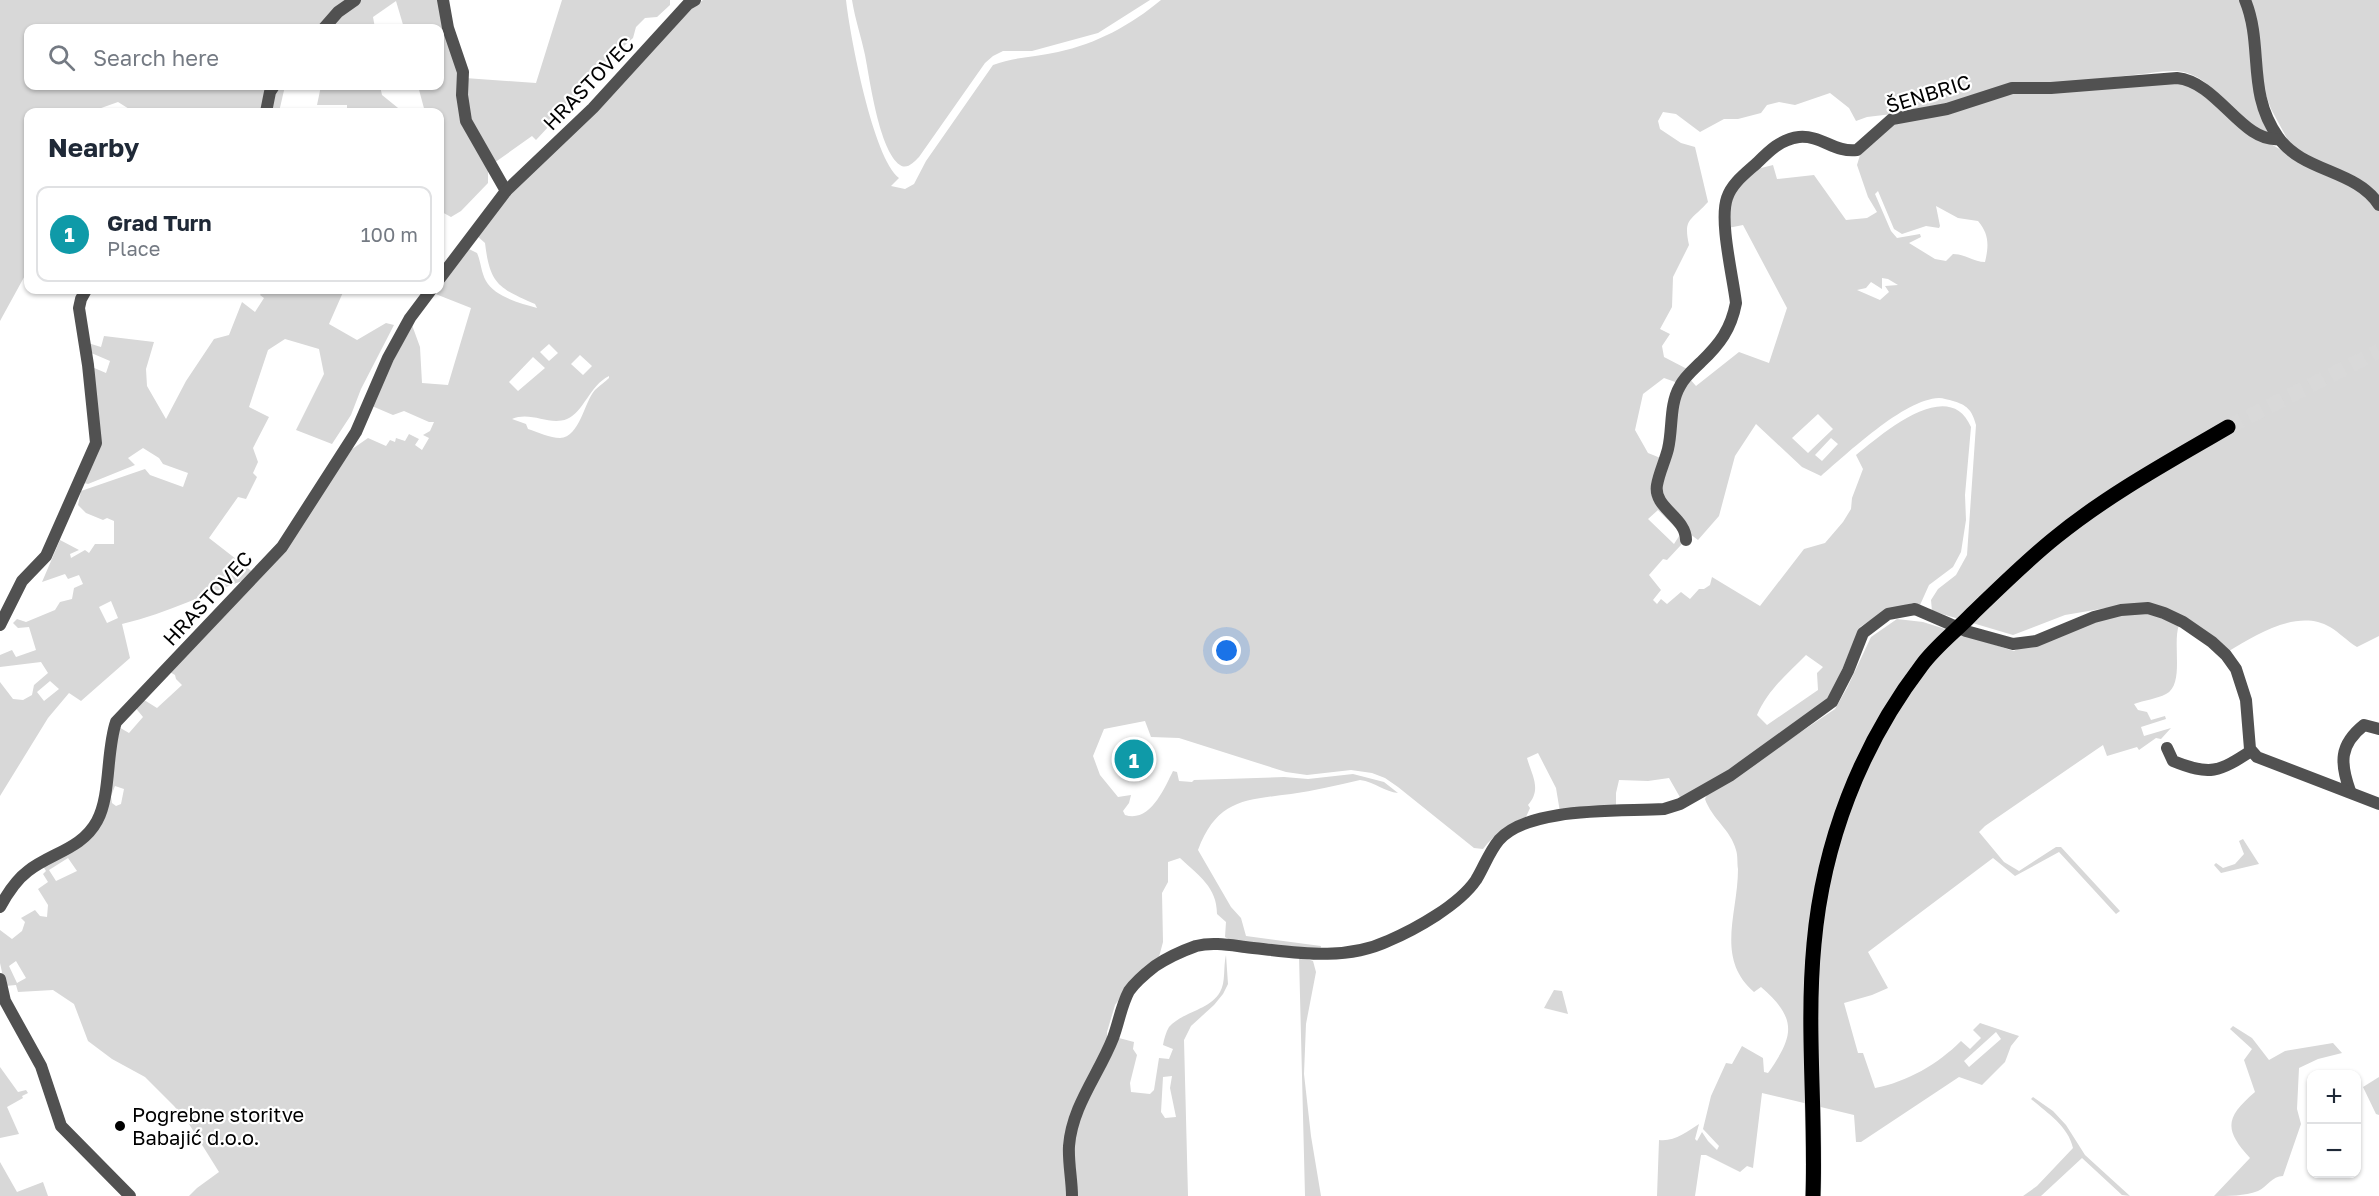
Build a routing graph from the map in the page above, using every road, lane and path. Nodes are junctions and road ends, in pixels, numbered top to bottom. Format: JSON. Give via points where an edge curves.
{"nodes":[{"id":1,"x":355,"y":0,"type":"edge"},
{"id":2,"x":443,"y":0,"type":"edge"},
{"id":3,"x":695,"y":0,"type":"edge"},
{"id":4,"x":2245,"y":0,"type":"edge"},
{"id":5,"x":328,"y":24,"type":"edge"},
{"id":6,"x":271,"y":90,"type":"edge"},
{"id":7,"x":267,"y":108,"type":"edge"},
{"id":8,"x":2278,"y":139,"type":"junction"},
{"id":9,"x":506,"y":191,"type":"junction"},
{"id":10,"x":2379,"y":205,"type":"edge"},
{"id":11,"x":444,"y":274,"type":"edge"},
{"id":12,"x":84,"y":294,"type":"edge"},
{"id":13,"x":428,"y":294,"type":"edge"},
{"id":14,"x":2228,"y":427,"type":"tunnel mouth"},
{"id":15,"x":1686,"y":540,"type":"dead end"},
{"id":16,"x":0,"y":625,"type":"edge"},
{"id":17,"x":1959,"y":627,"type":"junction"},
{"id":18,"x":2379,"y":729,"type":"edge"},
{"id":19,"x":2167,"y":748,"type":"dead end"},
{"id":20,"x":2251,"y":751,"type":"junction"},
{"id":21,"x":2350,"y":791,"type":"junction"},
{"id":22,"x":2379,"y":804,"type":"edge"},
{"id":23,"x":0,"y":907,"type":"edge"},
{"id":24,"x":0,"y":979,"type":"edge"},
{"id":25,"x":130,"y":1196,"type":"edge"},
{"id":26,"x":1072,"y":1196,"type":"edge"},
{"id":27,"x":1813,"y":1196,"type":"edge"}],
"edges":[{"from":1,"to":5,"type":"street"},
{"from":2,"to":9,"type":"street","via":[[462,72],[466,121]]},
{"from":3,"to":9,"type":"street","name":"HRASTOVEC","via":[[593,108]]},
{"from":4,"to":8,"type":"street","via":[[2253,32],[2261,106]]},
{"from":6,"to":7,"type":"street"},
{"from":8,"to":10,"type":"street","via":[[2319,168],[2359,184]]},
{"from":8,"to":15,"type":"street","name":"ŠENBRIC","via":[[2261,136],[2200,84],[2177,78],[2012,88],[1947,109],[1893,119],[1867,143],[1848,152],[1810,138],[1799,137],[1778,144],[1727,196],[1725,226],[1736,303],[1734,315],[1723,340],[1681,384],[1675,397],[1657,494],[1686,532]]},
{"from":9,"to":11,"type":"street","name":"HRASTOVEC"},
{"from":12,"to":16,"type":"street","via":[[79,309],[96,443],[46,556],[22,581]]},
{"from":13,"to":23,"type":"street","name":"HRASTOVEC","via":[[388,358],[356,432],[282,547],[116,722],[98,820],[82,841],[27,871]]},
{"from":14,"to":17,"type":"main road","via":[[2142,478],[2057,536]]},
{"from":17,"to":20,"type":"street","via":[[2013,644],[2036,641],[2121,610],[2148,608],[2183,622],[2212,642],[2236,669],[2247,700]]},
{"from":17,"to":26,"type":"street","via":[[1915,609],[1888,614],[1863,633],[1832,702],[1731,775],[1680,804],[1664,808],[1556,814],[1522,824],[1499,839],[1464,894],[1432,917],[1374,947],[1334,955],[1218,944],[1197,946],[1164,960],[1130,990],[1120,1010],[1114,1038],[1073,1124],[1069,1147]]},
{"from":17,"to":27,"type":"main road","via":[[1924,662],[1881,727],[1854,779],[1834,834],[1814,943],[1810,1002]]},
{"from":18,"to":21,"type":"street","via":[[2364,725],[2345,745],[2344,774]]},
{"from":19,"to":20,"type":"street","via":[[2173,761],[2194,770],[2219,770]]},
{"from":20,"to":21,"type":"street","via":[[2257,757]]},
{"from":21,"to":22,"type":"street"},
{"from":24,"to":25,"type":"street","via":[[5,1001],[41,1066],[61,1126]]}]}
